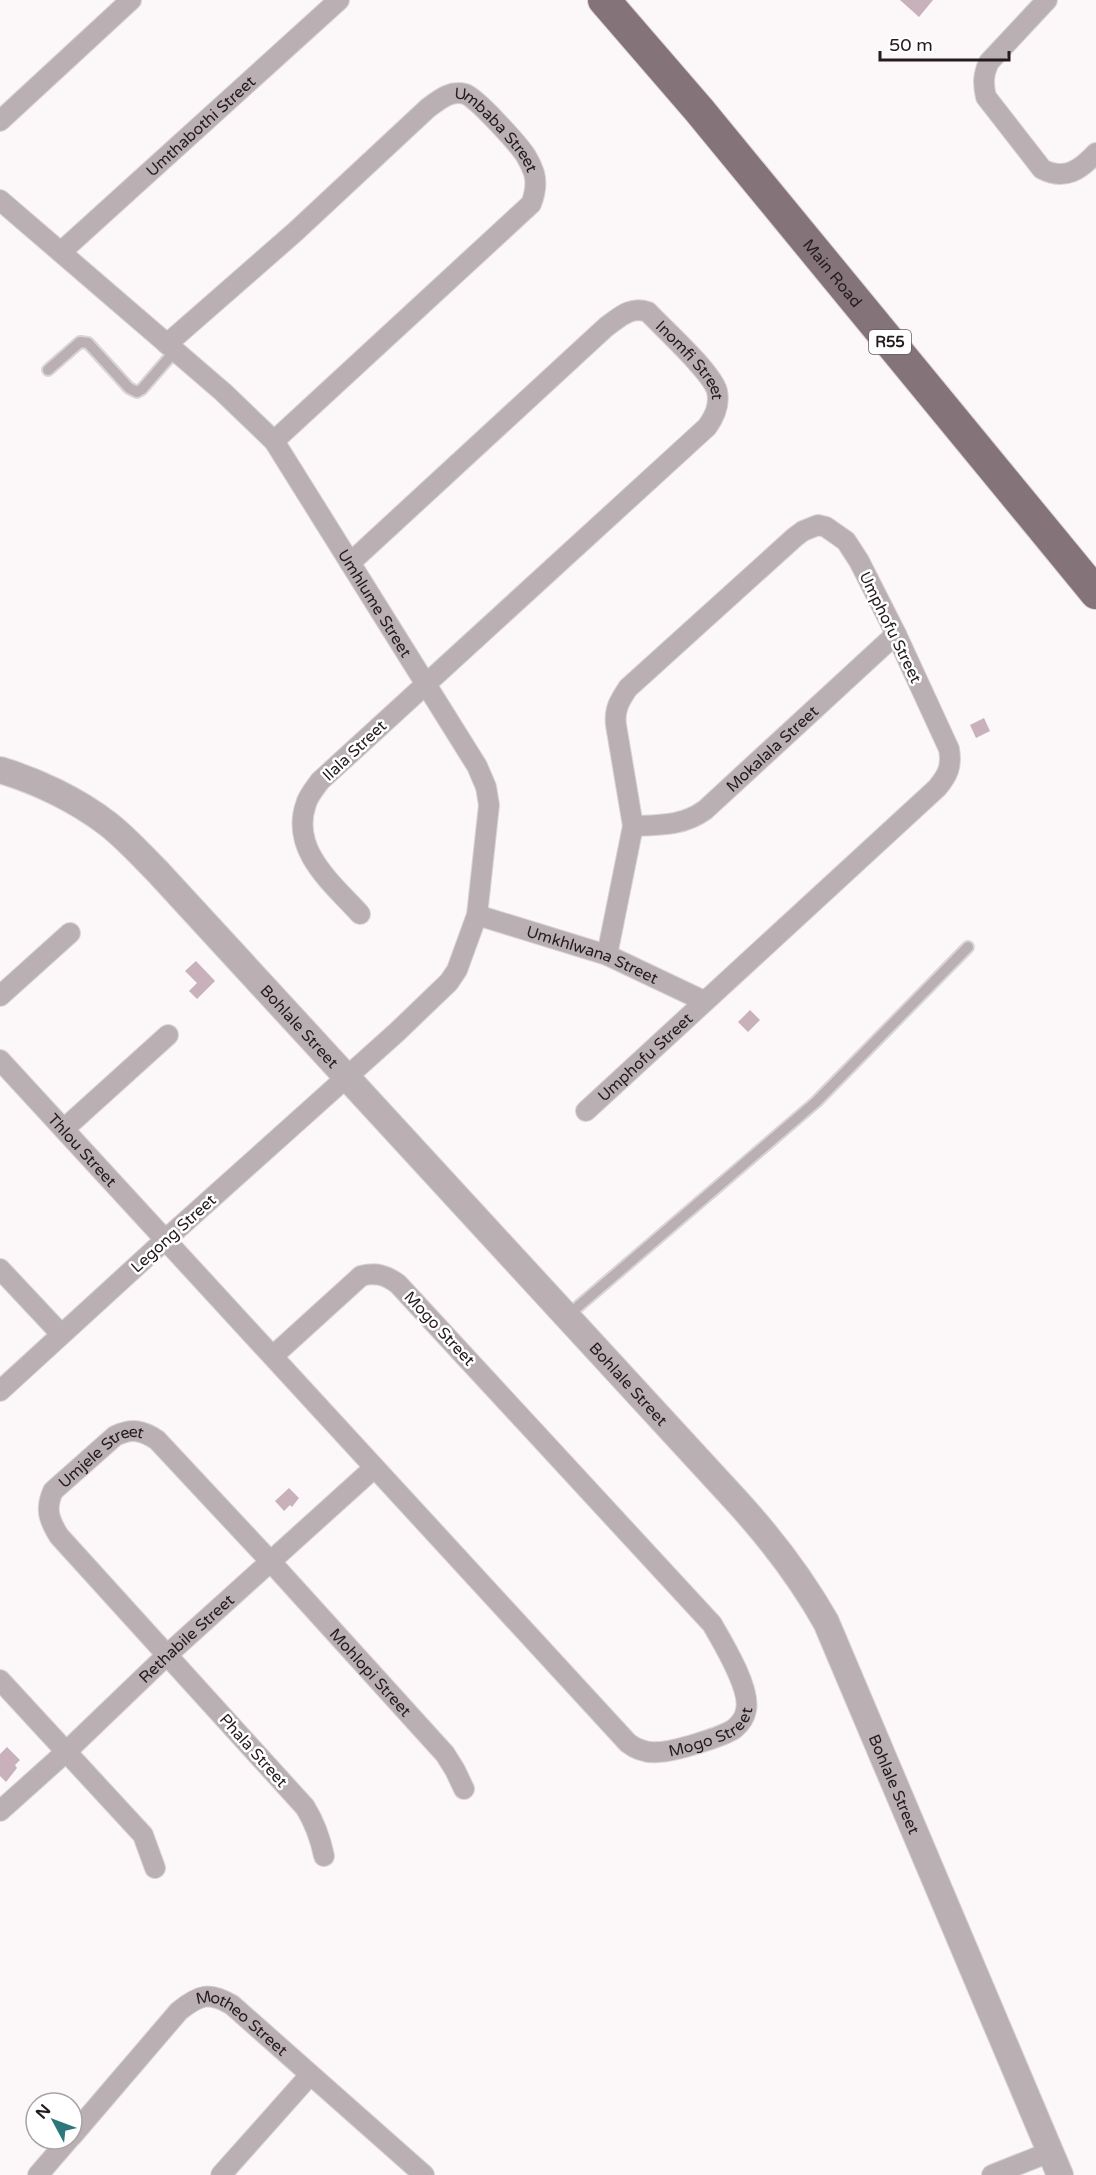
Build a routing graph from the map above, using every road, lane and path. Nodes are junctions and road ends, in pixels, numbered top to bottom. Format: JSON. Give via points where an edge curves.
{"nodes":[{"id":1,"x":131,"y":0,"type":"edge"},
{"id":2,"x":339,"y":0,"type":"edge"},
{"id":3,"x":604,"y":0,"type":"edge"},
{"id":4,"x":622,"y":0,"type":"edge"},
{"id":5,"x":1047,"y":0,"type":"edge"},
{"id":6,"x":683,"y":91,"type":"junction"},
{"id":7,"x":0,"y":121,"type":"edge"},
{"id":8,"x":1096,"y":153,"type":"edge"},
{"id":9,"x":0,"y":200,"type":"edge"},
{"id":10,"x":61,"y":252,"type":"junction"},
{"id":11,"x":171,"y":348,"type":"junction"},
{"id":12,"x":48,"y":370,"type":"dead end"},
{"id":13,"x":274,"y":441,"type":"junction"},
{"id":14,"x":350,"y":563,"type":"junction"},
{"id":15,"x":1096,"y":593,"type":"edge"},
{"id":16,"x":896,"y":634,"type":"junction"},
{"id":17,"x":425,"y":686,"type":"junction"},
{"id":18,"x":0,"y":770,"type":"edge"},
{"id":19,"x":633,"y":826,"type":"junction"},
{"id":20,"x":360,"y":914,"type":"dead end"},
{"id":21,"x":477,"y":915,"type":"junction"},
{"id":22,"x":70,"y":933,"type":"dead end"},
{"id":23,"x":968,"y":947,"type":"dead end"},
{"id":24,"x":608,"y":955,"type":"junction"},
{"id":25,"x":0,"y":996,"type":"edge"},
{"id":26,"x":704,"y":1001,"type":"junction"},
{"id":27,"x":168,"y":1035,"type":"dead end"},
{"id":28,"x":0,"y":1060,"type":"edge"},
{"id":29,"x":346,"y":1076,"type":"junction"},
{"id":30,"x":586,"y":1111,"type":"dead end"},
{"id":31,"x":64,"y":1129,"type":"junction"},
{"id":32,"x":165,"y":1240,"type":"junction"},
{"id":33,"x":0,"y":1269,"type":"edge"},
{"id":34,"x":567,"y":1316,"type":"junction"},
{"id":35,"x":61,"y":1334,"type":"junction"},
{"id":36,"x":273,"y":1356,"type":"junction"},
{"id":37,"x":0,"y":1391,"type":"edge"},
{"id":38,"x":374,"y":1468,"type":"junction"},
{"id":39,"x":271,"y":1562,"type":"junction"},
{"id":40,"x":167,"y":1655,"type":"junction"},
{"id":41,"x":0,"y":1680,"type":"edge"},
{"id":42,"x":67,"y":1751,"type":"junction"},
{"id":43,"x":464,"y":1789,"type":"dead end"},
{"id":44,"x":0,"y":1811,"type":"edge"},
{"id":45,"x":324,"y":1856,"type":"dead end"},
{"id":46,"x":155,"y":1868,"type":"dead end"},
{"id":47,"x":310,"y":2075,"type":"junction"},
{"id":48,"x":84,"y":2122,"type":"edge"},
{"id":49,"x":59,"y":2151,"type":"edge"},
{"id":50,"x":1055,"y":2164,"type":"edge"},
{"id":51,"x":417,"y":2173,"type":"edge"},
{"id":52,"x":38,"y":2175,"type":"edge"},
{"id":53,"x":221,"y":2175,"type":"edge"},
{"id":54,"x":992,"y":2175,"type":"edge"}],
"edges":[{"from":1,"to":7,"type":"street"},
{"from":2,"to":10,"type":"street","name":"Umthabothi Street"},
{"from":3,"to":6,"type":"main road","name":"Main Road","number":"R55"},
{"from":4,"to":6,"type":"main road","name":"Main Road","number":"R55"},
{"from":5,"to":8,"type":"street","via":[[989,62],[984,74],[986,97],[1042,169],[1072,173]]},
{"from":6,"to":15,"type":"main road","name":"Main Road","number":"R55"},
{"from":9,"to":10,"type":"street","name":"Umhlume Street"},
{"from":10,"to":11,"type":"street","name":"Umhlume Street"},
{"from":11,"to":12,"type":"lane","via":[[136,392],[88,343],[80,342]]},
{"from":11,"to":13,"type":"street","name":"Umhlume Street"},
{"from":11,"to":13,"type":"street","name":"Umbaba Street","via":[[428,108],[452,93],[464,93],[477,101],[525,154],[536,185],[531,204]]},
{"from":13,"to":14,"type":"street","name":"Umhlume Street"},
{"from":14,"to":17,"type":"street","name":"Umhlume Street"},
{"from":14,"to":17,"type":"street","name":"Inomfi Street","via":[[624,314],[639,309],[648,312],[715,387],[716,414],[707,427]]},
{"from":16,"to":19,"type":"street","name":"Mokalala Street","via":[[705,810],[682,822]]},
{"from":16,"to":19,"type":"street","name":"Umphofu Street","via":[[846,541],[826,526],[803,531],[628,687],[617,706],[616,725]]},
{"from":16,"to":26,"type":"street","name":"Umphofu Street","via":[[948,749],[948,775]]},
{"from":17,"to":20,"type":"street","name":"Ilala Street","via":[[320,781],[306,802],[301,832],[304,844],[319,868]]},
{"from":17,"to":21,"type":"street","name":"Umhlume Street","via":[[477,766],[486,787],[489,805]]},
{"from":18,"to":29,"type":"street","name":"Bohlale Street","via":[[79,805],[108,824],[158,872]]},
{"from":19,"to":24,"type":"street","name":"Umphofu Street"},
{"from":21,"to":24,"type":"street","name":"Umkhlwana Street"},
{"from":21,"to":29,"type":"street","name":"Umhlume Street","via":[[449,982]]},
{"from":22,"to":25,"type":"street"},
{"from":23,"to":34,"type":"lane","via":[[816,1102]]},
{"from":24,"to":26,"type":"street","name":"Umkhlwana Street"},
{"from":26,"to":30,"type":"street","name":"Umphofu Street"},
{"from":27,"to":31,"type":"street"},
{"from":28,"to":31,"type":"street","name":"Thlou Street"},
{"from":29,"to":32,"type":"street","name":"Legong Street"},
{"from":29,"to":34,"type":"street","name":"Bohlale Street"},
{"from":31,"to":32,"type":"street","name":"Thlou Street"},
{"from":32,"to":35,"type":"street","name":"Legong Street"},
{"from":32,"to":36,"type":"street","name":"Mogo Street"},
{"from":33,"to":35,"type":"street"},
{"from":34,"to":50,"type":"street","name":"Bohlale Street","via":[[763,1530],[809,1592],[835,1643]]},
{"from":35,"to":37,"type":"street","name":"Legong Street"},
{"from":36,"to":38,"type":"street","name":"Mogo Street"},
{"from":36,"to":38,"type":"street","name":"Mogo Street","via":[[362,1276],[380,1274],[398,1284],[712,1624],[743,1687],[747,1708],[743,1719],[725,1734],[668,1751],[647,1752],[634,1747]]},
{"from":38,"to":39,"type":"street","name":"Rethabile Street"},
{"from":39,"to":40,"type":"street","name":"Rethabile Street"},
{"from":39,"to":40,"type":"street","name":"Umjele Street","via":[[147,1433],[126,1431],[115,1436],[60,1484],[53,1491],[47,1513],[58,1536]]},
{"from":39,"to":43,"type":"street","name":"Mohlopi Street","via":[[444,1754]]},
{"from":40,"to":42,"type":"street","name":"Rethabile Street"},
{"from":40,"to":45,"type":"street","name":"Phala Street","via":[[305,1807],[317,1828]]},
{"from":41,"to":42,"type":"street"},
{"from":42,"to":44,"type":"street","name":"Rethabile Street"},
{"from":42,"to":46,"type":"street","via":[[143,1835]]},
{"from":47,"to":48,"type":"street","name":"Motheo Street","via":[[232,2006],[211,1996],[201,1997],[179,2011]]},
{"from":47,"to":51,"type":"street","name":"Motheo Street"},
{"from":47,"to":53,"type":"street"},
{"from":49,"to":52,"type":"street","name":"Motheo Street"},
{"from":50,"to":54,"type":"street"}]}
